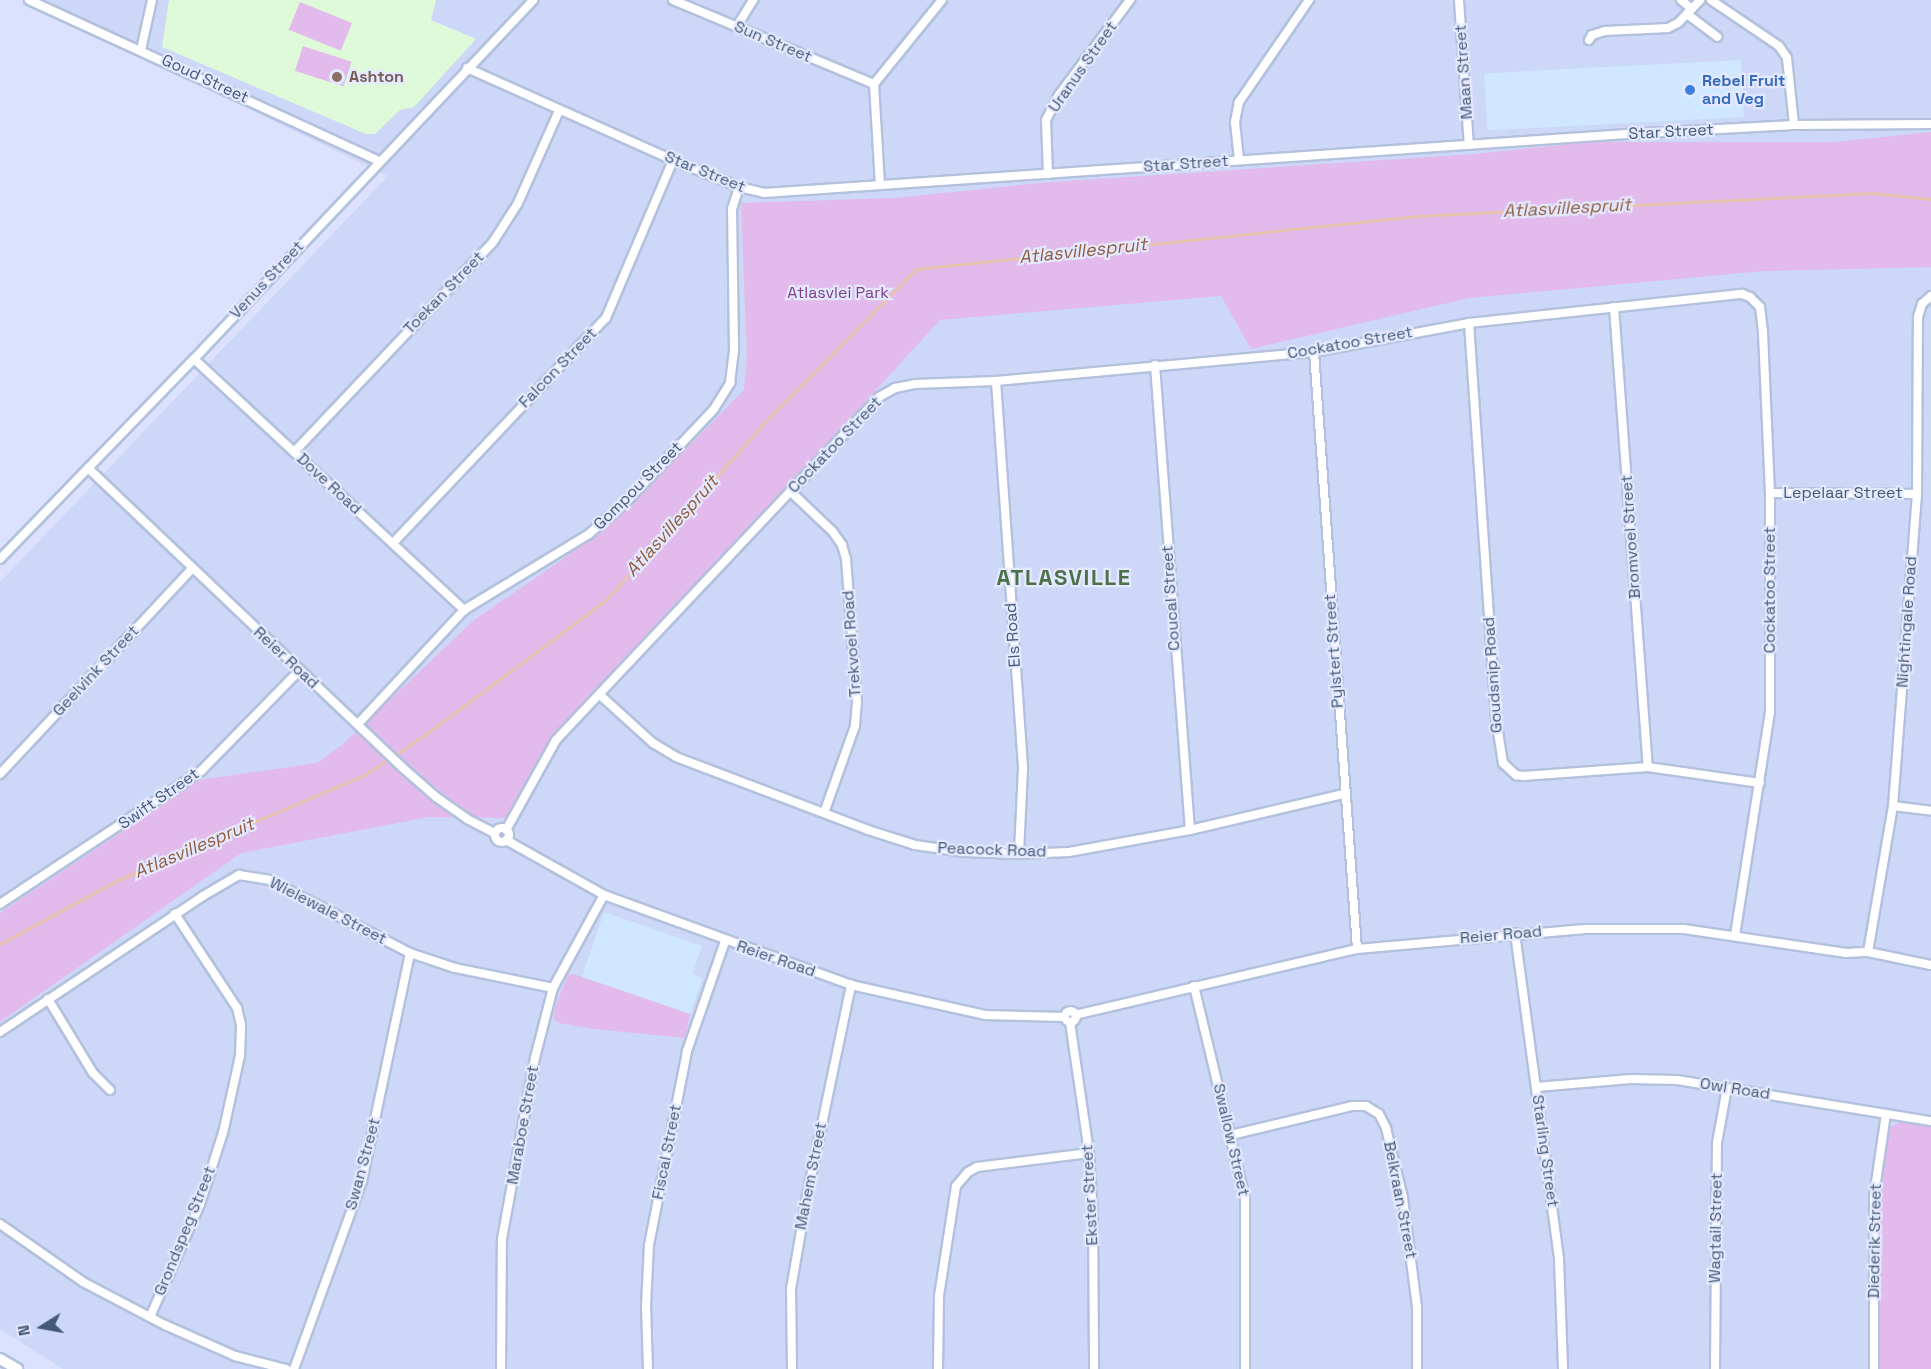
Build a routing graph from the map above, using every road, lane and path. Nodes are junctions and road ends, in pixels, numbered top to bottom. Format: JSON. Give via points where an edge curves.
{"nodes":[{"id":1,"x":29,"y":0,"type":"edge"},
{"id":2,"x":152,"y":0,"type":"edge"},
{"id":3,"x":533,"y":0,"type":"edge"},
{"id":4,"x":673,"y":0,"type":"edge"},
{"id":5,"x":753,"y":0,"type":"edge"},
{"id":6,"x":942,"y":0,"type":"edge"},
{"id":7,"x":1130,"y":0,"type":"edge"},
{"id":8,"x":1309,"y":0,"type":"edge"},
{"id":9,"x":1459,"y":0,"type":"edge"},
{"id":10,"x":1681,"y":0,"type":"edge"},
{"id":11,"x":1700,"y":0,"type":"edge"},
{"id":12,"x":1710,"y":0,"type":"edge"},
{"id":13,"x":1690,"y":11,"type":"junction"},
{"id":14,"x":737,"y":26,"type":"junction"},
{"id":15,"x":1717,"y":37,"type":"dead end"},
{"id":16,"x":1589,"y":40,"type":"dead end"},
{"id":17,"x":141,"y":50,"type":"junction"},
{"id":18,"x":467,"y":68,"type":"junction"},
{"id":19,"x":874,"y":84,"type":"junction"},
{"id":20,"x":559,"y":111,"type":"junction"},
{"id":21,"x":1931,"y":124,"type":"edge"},
{"id":22,"x":1794,"y":125,"type":"junction"},
{"id":23,"x":1469,"y":145,"type":"junction"},
{"id":24,"x":673,"y":160,"type":"junction"},
{"id":25,"x":1239,"y":160,"type":"junction"},
{"id":26,"x":379,"y":161,"type":"junction"},
{"id":27,"x":1048,"y":174,"type":"junction"},
{"id":28,"x":880,"y":185,"type":"junction"},
{"id":29,"x":739,"y":188,"type":"junction"},
{"id":30,"x":1931,"y":296,"type":"edge"},
{"id":31,"x":1614,"y":307,"type":"junction"},
{"id":32,"x":1469,"y":323,"type":"junction"},
{"id":33,"x":1314,"y":352,"type":"junction"},
{"id":34,"x":194,"y":359,"type":"junction"},
{"id":35,"x":1155,"y":365,"type":"junction"},
{"id":36,"x":996,"y":381,"type":"junction"},
{"id":37,"x":294,"y":452,"type":"junction"},
{"id":38,"x":87,"y":468,"type":"junction"},
{"id":39,"x":790,"y":491,"type":"junction"},
{"id":40,"x":1770,"y":493,"type":"junction"},
{"id":41,"x":1917,"y":494,"type":"junction"},
{"id":42,"x":393,"y":543,"type":"junction"},
{"id":43,"x":0,"y":559,"type":"edge"},
{"id":44,"x":192,"y":569,"type":"junction"},
{"id":45,"x":464,"y":610,"type":"junction"},
{"id":46,"x":299,"y":671,"type":"junction"},
{"id":47,"x":600,"y":695,"type":"junction"},
{"id":48,"x":358,"y":724,"type":"junction"},
{"id":49,"x":1648,"y":767,"type":"junction"},
{"id":50,"x":0,"y":774,"type":"edge"},
{"id":51,"x":1760,"y":783,"type":"junction"},
{"id":52,"x":1344,"y":794,"type":"junction"},
{"id":53,"x":1893,"y":806,"type":"junction"},
{"id":54,"x":1931,"y":811,"type":"edge"},
{"id":55,"x":825,"y":813,"type":"junction"},
{"id":56,"x":506,"y":830,"type":"junction"},
{"id":57,"x":1190,"y":830,"type":"junction"},
{"id":58,"x":495,"y":833,"type":"junction"},
{"id":59,"x":506,"y":840,"type":"junction"},
{"id":60,"x":1019,"y":854,"type":"junction"},
{"id":61,"x":604,"y":895,"type":"junction"},
{"id":62,"x":0,"y":904,"type":"edge"},
{"id":63,"x":175,"y":915,"type":"junction"},
{"id":64,"x":1515,"y":933,"type":"junction"},
{"id":65,"x":1735,"y":935,"type":"junction"},
{"id":66,"x":725,"y":941,"type":"junction"},
{"id":67,"x":1357,"y":949,"type":"junction"},
{"id":68,"x":1868,"y":952,"type":"junction"},
{"id":69,"x":410,"y":953,"type":"junction"},
{"id":70,"x":1931,"y":965,"type":"edge"},
{"id":71,"x":851,"y":985,"type":"junction"},
{"id":72,"x":1194,"y":986,"type":"junction"},
{"id":73,"x":553,"y":988,"type":"junction"},
{"id":74,"x":48,"y":999,"type":"junction"},
{"id":75,"x":1070,"y":1018,"type":"junction"},
{"id":76,"x":0,"y":1032,"type":"edge"},
{"id":77,"x":1537,"y":1087,"type":"junction"},
{"id":78,"x":1726,"y":1088,"type":"junction"},
{"id":79,"x":110,"y":1090,"type":"dead end"},
{"id":80,"x":1886,"y":1114,"type":"junction"},
{"id":81,"x":1931,"y":1121,"type":"edge"},
{"id":82,"x":1232,"y":1136,"type":"junction"},
{"id":83,"x":1089,"y":1153,"type":"junction"},
{"id":84,"x":0,"y":1224,"type":"edge"},
{"id":85,"x":150,"y":1317,"type":"junction"},
{"id":86,"x":0,"y":1359,"type":"edge"},
{"id":87,"x":17,"y":1369,"type":"edge"},
{"id":88,"x":286,"y":1369,"type":"edge"},
{"id":89,"x":294,"y":1369,"type":"edge"},
{"id":90,"x":501,"y":1369,"type":"edge"},
{"id":91,"x":648,"y":1369,"type":"edge"},
{"id":92,"x":792,"y":1369,"type":"edge"},
{"id":93,"x":938,"y":1369,"type":"edge"},
{"id":94,"x":1094,"y":1369,"type":"edge"},
{"id":95,"x":1245,"y":1369,"type":"edge"},
{"id":96,"x":1417,"y":1369,"type":"edge"},
{"id":97,"x":1563,"y":1369,"type":"edge"},
{"id":98,"x":1715,"y":1369,"type":"edge"},
{"id":99,"x":1874,"y":1369,"type":"edge"}],
"edges":[{"from":1,"to":17,"type":"street","name":"Goud Street"},
{"from":2,"to":17,"type":"street"},
{"from":3,"to":18,"type":"street","name":"Venus Street"},
{"from":4,"to":14,"type":"street","name":"Sun Street"},
{"from":5,"to":14,"type":"street"},
{"from":6,"to":19,"type":"street"},
{"from":7,"to":27,"type":"street","name":"Uranus Street","via":[[1059,95],[1046,120]]},
{"from":8,"to":25,"type":"street","via":[[1239,102],[1235,122]]},
{"from":9,"to":23,"type":"street","name":"Maan Street"},
{"from":10,"to":13,"type":"street"},
{"from":11,"to":13,"type":"street"},
{"from":12,"to":22,"type":"street","via":[[1779,46],[1787,58]]},
{"from":13,"to":15,"type":"street"},
{"from":13,"to":16,"type":"street","via":[[1668,28],[1605,30]]},
{"from":14,"to":19,"type":"street","name":"Sun Street"},
{"from":17,"to":26,"type":"street","name":"Goud Street"},
{"from":18,"to":20,"type":"street","name":"Star Street"},
{"from":18,"to":26,"type":"street","name":"Venus Street"},
{"from":19,"to":28,"type":"street"},
{"from":20,"to":24,"type":"street","name":"Star Street"},
{"from":20,"to":37,"type":"street","name":"Toekan Street","via":[[518,203],[493,242]]},
{"from":21,"to":22,"type":"street","name":"Star Street"},
{"from":22,"to":23,"type":"street","name":"Star Street"},
{"from":23,"to":25,"type":"street","name":"Star Street"},
{"from":24,"to":29,"type":"street","name":"Star Street"},
{"from":24,"to":42,"type":"street","name":"Falcon Street","via":[[606,318]]},
{"from":25,"to":27,"type":"street","name":"Star Street"},
{"from":26,"to":34,"type":"street","name":"Venus Street"},
{"from":27,"to":28,"type":"street","name":"Star Street"},
{"from":28,"to":29,"type":"street","name":"Star Street","via":[[764,193]]},
{"from":29,"to":45,"type":"street","name":"Gompou Street","via":[[732,209],[734,350],[730,383],[714,409],[628,500],[589,534]]},
{"from":30,"to":41,"type":"street","name":"Nightingale Road","via":[[1922,304],[1918,317]]},
{"from":31,"to":32,"type":"street","name":"Cockatoo Street"},
{"from":31,"to":40,"type":"street","name":"Cockatoo Street","via":[[1736,294],[1757,303],[1763,333]]},
{"from":31,"to":49,"type":"street","name":"Bromvoel Street"},
{"from":32,"to":33,"type":"street","name":"Cockatoo Street"},
{"from":32,"to":49,"type":"street","name":"Goudsnip Road","via":[[1500,758],[1510,771],[1523,776]]},
{"from":33,"to":35,"type":"street","name":"Cockatoo Street"},
{"from":33,"to":52,"type":"street","name":"Pylstert Street"},
{"from":34,"to":37,"type":"street","name":"Dove Road"},
{"from":34,"to":38,"type":"street","name":"Venus Street"},
{"from":35,"to":36,"type":"street","name":"Cockatoo Street"},
{"from":35,"to":57,"type":"street","name":"Coucal Street"},
{"from":36,"to":39,"type":"street","name":"Cockatoo Street","via":[[895,388],[879,397]]},
{"from":36,"to":60,"type":"street","name":"Els Road","via":[[1023,768]]},
{"from":37,"to":42,"type":"street","name":"Dove Road"},
{"from":38,"to":43,"type":"street","name":"Venus Street"},
{"from":38,"to":44,"type":"street","name":"Reier Road"},
{"from":39,"to":47,"type":"street","name":"Cockatoo Street"},
{"from":39,"to":55,"type":"street","name":"Trekvoel Road","via":[[833,532],[846,559],[855,726]]},
{"from":40,"to":41,"type":"street","name":"Lepelaar Street"},
{"from":40,"to":51,"type":"street","name":"Cockatoo Street","via":[[1770,712]]},
{"from":41,"to":53,"type":"street","name":"Nightingale Road"},
{"from":42,"to":45,"type":"street","name":"Dove Road"},
{"from":44,"to":46,"type":"street","name":"Reier Road"},
{"from":44,"to":50,"type":"street","name":"Geelvink Street"},
{"from":45,"to":48,"type":"street","name":"Gompou Street"},
{"from":46,"to":48,"type":"street","name":"Reier Road"},
{"from":46,"to":62,"type":"street","name":"Swift Street","via":[[201,771]]},
{"from":47,"to":55,"type":"street","name":"Peacock Road","via":[[653,743],[676,757]]},
{"from":47,"to":56,"type":"street","name":"Cockatoo Street","via":[[556,740]]},
{"from":48,"to":58,"type":"street","name":"Reier Road","via":[[436,797]]},
{"from":49,"to":51,"type":"street","name":"Goudsnip Road"},
{"from":51,"to":65,"type":"street","name":"Cockatoo Street"},
{"from":52,"to":57,"type":"street","name":"Peacock Road"},
{"from":52,"to":67,"type":"street","name":"Pylstert Street"},
{"from":53,"to":54,"type":"street"},
{"from":53,"to":68,"type":"street","name":"Nightingale Road"},
{"from":55,"to":60,"type":"street","name":"Peacock Road","via":[[915,845]]},
{"from":56,"to":58,"type":"street","via":[[500,828]]},
{"from":56,"to":59,"type":"street"},
{"from":57,"to":60,"type":"street","name":"Peacock Road","via":[[1069,852]]},
{"from":58,"to":59,"type":"street","via":[[498,840]]},
{"from":59,"to":61,"type":"street","name":"Reier Road"},
{"from":61,"to":66,"type":"street","name":"Reier Road"},
{"from":61,"to":73,"type":"street","name":"Maraboe Street"},
{"from":63,"to":69,"type":"street","name":"Wielewale Street","via":[[239,875],[253,876],[269,880]]},
{"from":63,"to":74,"type":"street","name":"Wielewale Street"},
{"from":63,"to":85,"type":"street","name":"Grondspeg Street","via":[[237,1008],[240,1056],[223,1133],[200,1204]]},
{"from":64,"to":65,"type":"street","name":"Reier Road","via":[[1632,927]]},
{"from":64,"to":67,"type":"street","name":"Reier Road"},
{"from":64,"to":77,"type":"street","name":"Starling Street"},
{"from":65,"to":68,"type":"street","name":"Reier Road"},
{"from":66,"to":71,"type":"street","name":"Reier Road"},
{"from":66,"to":91,"type":"street","name":"Fiscal Street","via":[[687,1051],[649,1245]]},
{"from":67,"to":72,"type":"street","name":"Reier Road"},
{"from":68,"to":70,"type":"street","name":"Reier Road"},
{"from":69,"to":73,"type":"street","name":"Wielewale Street","via":[[455,968]]},
{"from":69,"to":89,"type":"street","name":"Swan Street","via":[[362,1181]]},
{"from":71,"to":75,"type":"street","name":"Reier Road","via":[[985,1015]]},
{"from":71,"to":92,"type":"street","name":"Mahem Street","via":[[791,1289]]},
{"from":72,"to":75,"type":"street","name":"Reier Road"},
{"from":72,"to":82,"type":"street","name":"Swallow Street"},
{"from":73,"to":90,"type":"street","name":"Maraboe Street","via":[[502,1239]]},
{"from":74,"to":76,"type":"street","name":"Wielewale Street"},
{"from":74,"to":79,"type":"street","via":[[93,1073]]},
{"from":75,"to":83,"type":"street","name":"Ekster Street"},
{"from":77,"to":78,"type":"street","name":"Owl Road","via":[[1630,1079],[1677,1080]]},
{"from":77,"to":97,"type":"street","name":"Starling Street","via":[[1562,1281]]},
{"from":78,"to":80,"type":"street","name":"Owl Road"},
{"from":78,"to":98,"type":"street","name":"Wagtail Street","via":[[1717,1143]]},
{"from":80,"to":81,"type":"street","name":"Owl Road"},
{"from":80,"to":99,"type":"street","name":"Diederik Street","via":[[1874,1196]]},
{"from":82,"to":95,"type":"street","name":"Swallow Street","via":[[1245,1198]]},
{"from":82,"to":96,"type":"street","name":"Belkraan Street","via":[[1359,1105],[1373,1108],[1379,1114],[1386,1128],[1408,1231],[1417,1306]]},
{"from":83,"to":93,"type":"street","via":[[977,1167],[956,1186],[939,1296]]},
{"from":83,"to":94,"type":"street","name":"Ekster Street","via":[[1094,1215]]},
{"from":84,"to":85,"type":"street","via":[[83,1282]]},
{"from":85,"to":88,"type":"street","via":[[208,1346]]},
{"from":86,"to":87,"type":"street"}]}
